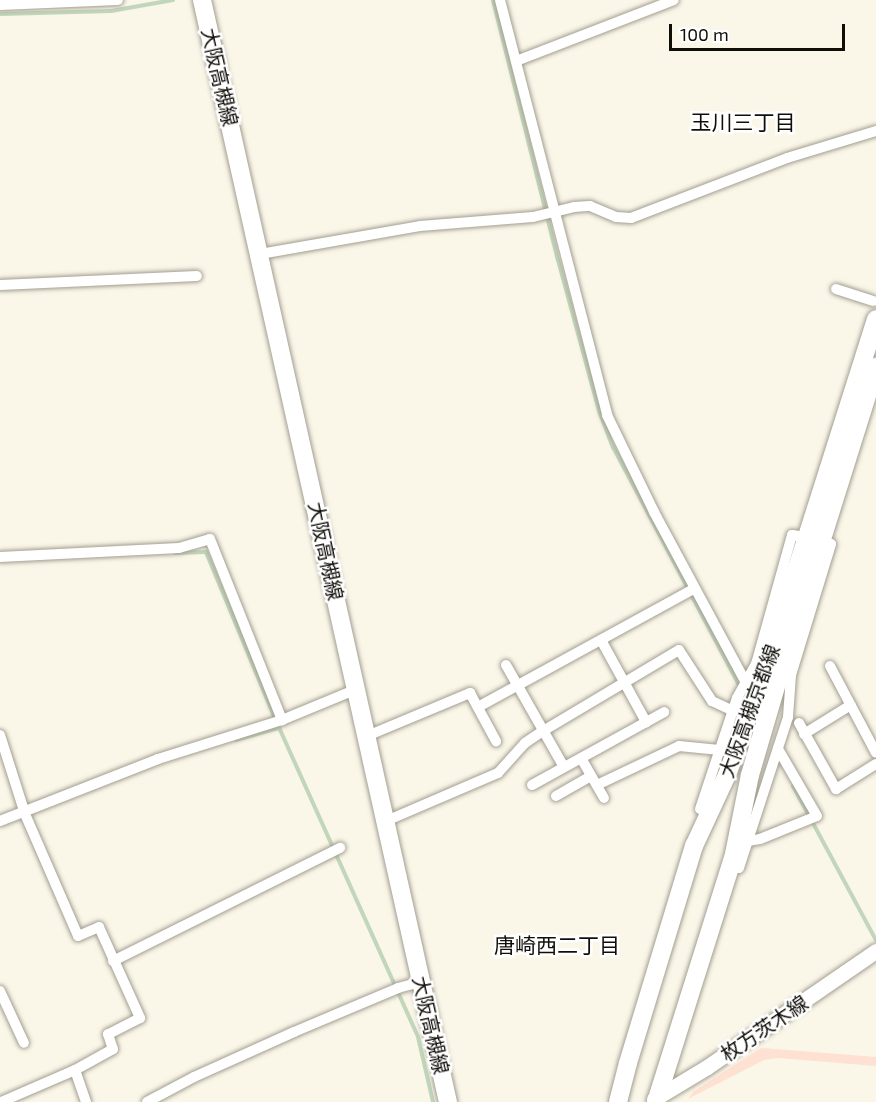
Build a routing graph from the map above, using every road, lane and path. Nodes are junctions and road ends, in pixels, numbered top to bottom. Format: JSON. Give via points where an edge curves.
{"nodes":[{"id":1,"x":118,"y":0,"type":"edge"},
{"id":2,"x":202,"y":0,"type":"edge"},
{"id":3,"x":500,"y":0,"type":"edge"},
{"id":4,"x":674,"y":0,"type":"edge"},
{"id":5,"x":0,"y":5,"type":"edge"},
{"id":6,"x":516,"y":61,"type":"junction"},
{"id":7,"x":876,"y":132,"type":"edge"},
{"id":8,"x":555,"y":211,"type":"junction"},
{"id":9,"x":260,"y":254,"type":"junction"},
{"id":10,"x":196,"y":276,"type":"dead end"},
{"id":11,"x":0,"y":285,"type":"edge"},
{"id":12,"x":836,"y":290,"type":"dead end"},
{"id":13,"x":874,"y":310,"type":"edge"},
{"id":14,"x":876,"y":366,"type":"edge"},
{"id":15,"x":799,"y":536,"type":"dead end"},
{"id":16,"x":826,"y":543,"type":"dead end"},
{"id":17,"x":0,"y":557,"type":"edge"},
{"id":18,"x":695,"y":588,"type":"junction"},
{"id":19,"x":600,"y":640,"type":"junction"},
{"id":20,"x":506,"y":665,"type":"dead end"},
{"id":21,"x":830,"y":666,"type":"dead end"},
{"id":22,"x":746,"y":683,"type":"junction"},
{"id":23,"x":625,"y":684,"type":"junction"},
{"id":24,"x":517,"y":686,"type":"junction"},
{"id":25,"x":357,"y":689,"type":"junction"},
{"id":26,"x":851,"y":705,"type":"junction"},
{"id":27,"x":478,"y":707,"type":"junction"},
{"id":28,"x":733,"y":711,"type":"junction"},
{"id":29,"x":664,"y":712,"type":"dead end"},
{"id":30,"x":282,"y":720,"type":"junction"},
{"id":31,"x":645,"y":722,"type":"junction"},
{"id":32,"x":799,"y":723,"type":"dead end"},
{"id":33,"x":543,"y":731,"type":"junction"},
{"id":34,"x":804,"y":734,"type":"junction"},
{"id":35,"x":0,"y":735,"type":"edge"},
{"id":36,"x":367,"y":736,"type":"junction"},
{"id":37,"x":496,"y":741,"type":"dead end"},
{"id":38,"x":778,"y":749,"type":"junction"},
{"id":39,"x":720,"y":750,"type":"junction"},
{"id":40,"x":876,"y":753,"type":"edge"},
{"id":41,"x":581,"y":758,"type":"junction"},
{"id":42,"x":876,"y":764,"type":"edge"},
{"id":43,"x":564,"y":767,"type":"junction"},
{"id":44,"x":594,"y":780,"type":"junction"},
{"id":45,"x":532,"y":785,"type":"dead end"},
{"id":46,"x":556,"y":796,"type":"dead end"},
{"id":47,"x":604,"y":798,"type":"dead end"},
{"id":48,"x":700,"y":809,"type":"dead end"},
{"id":49,"x":24,"y":812,"type":"junction"},
{"id":50,"x":0,"y":821,"type":"edge"},
{"id":51,"x":386,"y":821,"type":"junction"},
{"id":52,"x":748,"y":841,"type":"junction"},
{"id":53,"x":340,"y":848,"type":"dead end"},
{"id":54,"x":716,"y":910,"type":"junction"},
{"id":55,"x":876,"y":951,"type":"edge"},
{"id":56,"x":114,"y":960,"type":"junction"},
{"id":57,"x":421,"y":982,"type":"junction"},
{"id":58,"x":0,"y":991,"type":"edge"},
{"id":59,"x":24,"y":1043,"type":"dead end"},
{"id":60,"x":75,"y":1070,"type":"junction"},
{"id":61,"x":654,"y":1100,"type":"edge"},
{"id":62,"x":0,"y":1102,"type":"edge"},
{"id":63,"x":86,"y":1102,"type":"edge"},
{"id":64,"x":147,"y":1102,"type":"edge"},
{"id":65,"x":448,"y":1102,"type":"edge"},
{"id":66,"x":618,"y":1102,"type":"edge"}],
"edges":[{"from":1,"to":5,"type":"street"},
{"from":2,"to":9,"type":"main road","name":"大阪高槻線"},
{"from":3,"to":6,"type":"street"},
{"from":4,"to":6,"type":"street"},
{"from":6,"to":8,"type":"street"},
{"from":7,"to":8,"type":"street","via":[[787,158],[631,218],[616,217],[590,206]]},
{"from":8,"to":9,"type":"street","via":[[533,217],[420,226]]},
{"from":8,"to":18,"type":"street","via":[[607,415]]},
{"from":9,"to":25,"type":"main road","name":"大阪高槻線"},
{"from":10,"to":11,"type":"street"},
{"from":12,"to":13,"type":"street"},
{"from":13,"to":66,"type":"main road","name":"大阪高槻京都線","via":[[765,669],[727,775],[694,846]]},
{"from":14,"to":54,"type":"main road","name":"大阪高槻京都線","via":[[750,775],[734,854]]},
{"from":15,"to":22,"type":"street","via":[[792,535],[756,664]]},
{"from":16,"to":38,"type":"street","via":[[831,544],[791,675],[788,717]]},
{"from":17,"to":30,"type":"street","via":[[179,548],[210,540]]},
{"from":18,"to":19,"type":"street"},
{"from":18,"to":22,"type":"street"},
{"from":19,"to":23,"type":"street"},
{"from":19,"to":24,"type":"street"},
{"from":20,"to":24,"type":"street"},
{"from":21,"to":26,"type":"street"},
{"from":22,"to":28,"type":"street"},
{"from":23,"to":28,"type":"street","via":[[679,650],[712,701]]},
{"from":23,"to":31,"type":"street"},
{"from":23,"to":33,"type":"street"},
{"from":24,"to":27,"type":"street"},
{"from":24,"to":33,"type":"street"},
{"from":25,"to":30,"type":"street"},
{"from":25,"to":36,"type":"main road","name":"大阪高槻線"},
{"from":26,"to":34,"type":"street"},
{"from":26,"to":40,"type":"street"},
{"from":27,"to":36,"type":"street","via":[[470,693]]},
{"from":27,"to":37,"type":"street"},
{"from":28,"to":39,"type":"street"},
{"from":29,"to":31,"type":"street"},
{"from":30,"to":49,"type":"street","via":[[158,759]]},
{"from":31,"to":41,"type":"street"},
{"from":32,"to":34,"type":"street"},
{"from":33,"to":43,"type":"street"},
{"from":33,"to":51,"type":"street","via":[[525,743],[498,773]]},
{"from":34,"to":42,"type":"street","via":[[836,789]]},
{"from":35,"to":49,"type":"street"},
{"from":36,"to":51,"type":"main road","name":"大阪高槻線"},
{"from":38,"to":52,"type":"street"},
{"from":38,"to":52,"type":"street","via":[[817,816]]},
{"from":39,"to":44,"type":"street","via":[[679,746]]},
{"from":39,"to":48,"type":"street"},
{"from":41,"to":43,"type":"street"},
{"from":41,"to":44,"type":"street"},
{"from":43,"to":45,"type":"street"},
{"from":44,"to":46,"type":"street"},
{"from":44,"to":47,"type":"street"},
{"from":49,"to":50,"type":"street"},
{"from":49,"to":56,"type":"street","via":[[78,936],[99,927]]},
{"from":51,"to":57,"type":"main road","name":"大阪高槻線"},
{"from":52,"to":54,"type":"street","via":[[739,868]]},
{"from":53,"to":56,"type":"street"},
{"from":54,"to":61,"type":"main road","name":"大阪高槻京都線"},
{"from":55,"to":61,"type":"main road","name":"枚方茨木線"},
{"from":56,"to":60,"type":"street","via":[[140,1018],[108,1034],[113,1049]]},
{"from":57,"to":64,"type":"street","via":[[294,1032]]},
{"from":57,"to":65,"type":"main road","name":"大阪高槻線"},
{"from":58,"to":59,"type":"street"},
{"from":60,"to":62,"type":"street"},
{"from":60,"to":63,"type":"street"}]}
